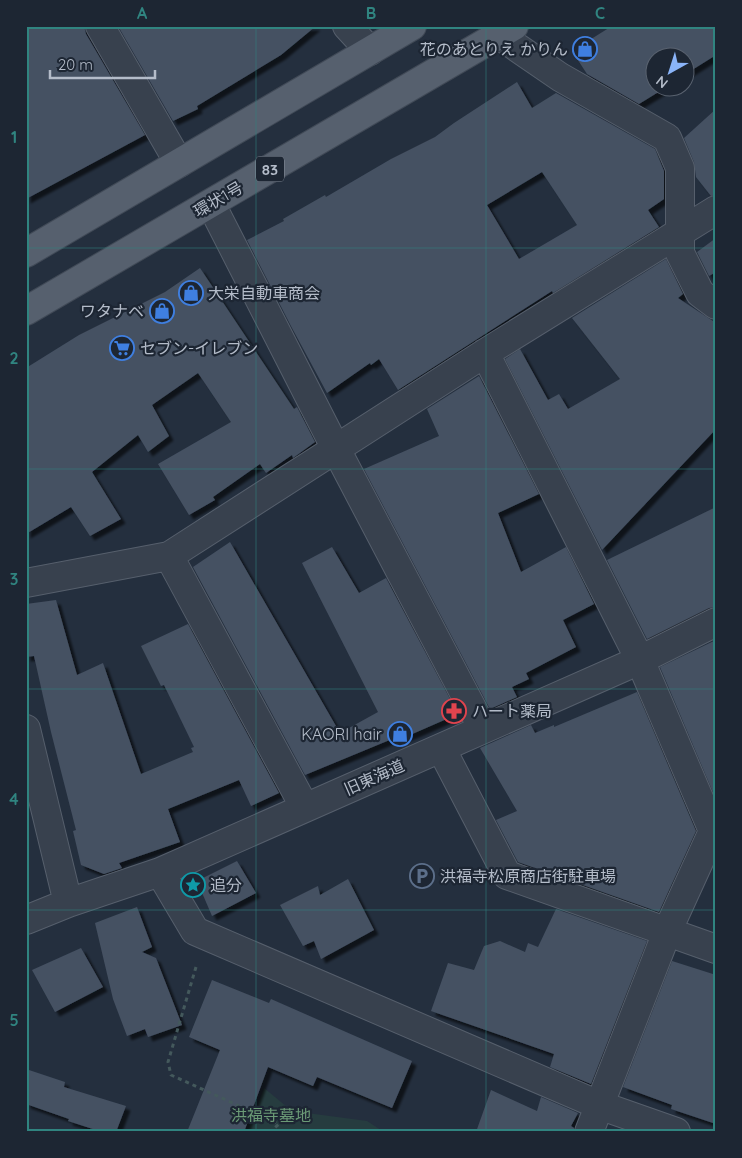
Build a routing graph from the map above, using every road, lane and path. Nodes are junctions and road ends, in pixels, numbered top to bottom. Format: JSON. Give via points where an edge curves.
{"nodes":[{"id":1,"x":100,"y":26,"type":"edge"},
{"id":2,"x":347,"y":26,"type":"edge"},
{"id":3,"x":412,"y":26,"type":"edge"},
{"id":4,"x":502,"y":29,"type":"edge"},
{"id":5,"x":370,"y":50,"type":"junction"},
{"id":6,"x":179,"y":163,"type":"junction"},
{"id":7,"x":210,"y":204,"type":"junction"},
{"id":8,"x":716,"y":210,"type":"edge"},
{"id":9,"x":680,"y":232,"type":"junction"},
{"id":10,"x":26,"y":253,"type":"edge"},
{"id":11,"x":716,"y":305,"type":"edge"},
{"id":12,"x":26,"y":311,"type":"edge"},
{"id":13,"x":484,"y":353,"type":"junction"},
{"id":14,"x":336,"y":449,"type":"junction"},
{"id":15,"x":169,"y":556,"type":"junction"},
{"id":16,"x":26,"y":583,"type":"edge"},
{"id":17,"x":716,"y":622,"type":"edge"},
{"id":18,"x":640,"y":660,"type":"junction"},
{"id":19,"x":26,"y":729,"type":"edge"},
{"id":20,"x":483,"y":729,"type":"junction"},
{"id":21,"x":441,"y":748,"type":"junction"},
{"id":22,"x":305,"y":808,"type":"junction"},
{"id":23,"x":714,"y":830,"type":"edge"},
{"id":24,"x":160,"y":872,"type":"junction"},
{"id":25,"x":68,"y":903,"type":"junction"},
{"id":26,"x":26,"y":920,"type":"edge"},
{"id":27,"x":667,"y":932,"type":"junction"},
{"id":28,"x":206,"y":936,"type":"junction"},
{"id":29,"x":716,"y":949,"type":"edge"},
{"id":30,"x":599,"y":1105,"type":"junction"},
{"id":31,"x":270,"y":1132,"type":"edge"},
{"id":32,"x":589,"y":1132,"type":"edge"},
{"id":33,"x":676,"y":1132,"type":"edge"}],
"edges":[{"from":1,"to":6,"type":"street"},
{"from":2,"to":5,"type":"street"},
{"from":3,"to":5,"type":"main road"},
{"from":4,"to":7,"type":"main road","name":"環状1号","number":"83"},
{"from":4,"to":9,"type":"street","via":[[560,77],[666,138],[680,168]]},
{"from":5,"to":6,"type":"main road"},
{"from":6,"to":10,"type":"main road"},
{"from":7,"to":12,"type":"main road","name":"環状1号","number":"83"},
{"from":7,"to":14,"type":"street"},
{"from":8,"to":9,"type":"street"},
{"from":9,"to":11,"type":"street","via":[[680,253],[700,293]]},
{"from":9,"to":13,"type":"street"},
{"from":13,"to":14,"type":"street"},
{"from":13,"to":18,"type":"street"},
{"from":14,"to":15,"type":"street"},
{"from":14,"to":20,"type":"street"},
{"from":15,"to":16,"type":"street"},
{"from":15,"to":22,"type":"street"},
{"from":17,"to":18,"type":"street","name":"旧東海道"},
{"from":18,"to":20,"type":"street","name":"旧東海道"},
{"from":18,"to":23,"type":"street"},
{"from":19,"to":25,"type":"street"},
{"from":20,"to":21,"type":"street","name":"旧東海道"},
{"from":21,"to":22,"type":"street","name":"旧東海道"},
{"from":21,"to":27,"type":"street","via":[[508,875]]},
{"from":22,"to":24,"type":"street","name":"旧東海道"},
{"from":23,"to":27,"type":"street"},
{"from":24,"to":25,"type":"street","name":"旧東海道"},
{"from":24,"to":28,"type":"street","via":[[195,931]]},
{"from":25,"to":26,"type":"street","name":"旧東海道"},
{"from":27,"to":29,"type":"street"},
{"from":27,"to":30,"type":"street"},
{"from":28,"to":30,"type":"street"},
{"from":28,"to":31,"type":"path","via":[[168,1062],[171,1075],[279,1124]]},
{"from":30,"to":32,"type":"street"},
{"from":30,"to":33,"type":"street"}]}
